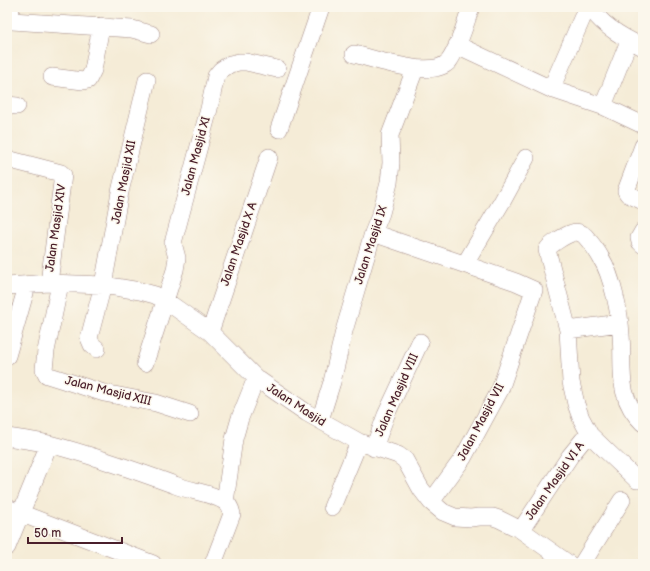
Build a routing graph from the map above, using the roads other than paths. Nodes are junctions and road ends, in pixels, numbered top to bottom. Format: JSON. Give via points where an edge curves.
{"nodes":[{"id":1,"x":10,"y":7,"type":"edge"},
{"id":2,"x":321,"y":7,"type":"edge"},
{"id":3,"x":471,"y":7,"type":"edge"},
{"id":4,"x":587,"y":7,"type":"edge"},
{"id":5,"x":591,"y":7,"type":"edge"},
{"id":6,"x":101,"y":26,"type":"junction"},
{"id":7,"x":151,"y":34,"type":"dead end"},
{"id":8,"x":636,"y":44,"type":"edge"},
{"id":9,"x":457,"y":45,"type":"junction"},
{"id":10,"x":354,"y":54,"type":"dead end"},
{"id":11,"x":415,"y":69,"type":"junction"},
{"id":12,"x":277,"y":70,"type":"dead end"},
{"id":13,"x":52,"y":77,"type":"dead end"},
{"id":14,"x":147,"y":80,"type":"dead end"},
{"id":15,"x":551,"y":89,"type":"junction"},
{"id":16,"x":603,"y":106,"type":"junction"},
{"id":17,"x":643,"y":125,"type":"edge"},
{"id":18,"x":279,"y":129,"type":"dead end"},
{"id":19,"x":643,"y":146,"type":"edge"},
{"id":20,"x":269,"y":157,"type":"dead end"},
{"id":21,"x":526,"y":158,"type":"dead end"},
{"id":22,"x":7,"y":159,"type":"edge"},
{"id":23,"x":643,"y":200,"type":"edge"},
{"id":24,"x":643,"y":230,"type":"edge"},
{"id":25,"x":373,"y":233,"type":"junction"},
{"id":26,"x":643,"y":245,"type":"edge"},
{"id":27,"x":465,"y":264,"type":"junction"},
{"id":28,"x":54,"y":283,"type":"junction"},
{"id":29,"x":103,"y":285,"type":"junction"},
{"id":30,"x":7,"y":286,"type":"edge"},
{"id":31,"x":25,"y":292,"type":"dead end"},
{"id":32,"x":166,"y":301,"type":"junction"},
{"id":33,"x":620,"y":323,"type":"junction"},
{"id":34,"x":568,"y":330,"type":"junction"},
{"id":35,"x":210,"y":332,"type":"junction"},
{"id":36,"x":420,"y":342,"type":"dead end"},
{"id":37,"x":97,"y":349,"type":"dead end"},
{"id":38,"x":7,"y":356,"type":"edge"},
{"id":39,"x":144,"y":363,"type":"dead end"},
{"id":40,"x":256,"y":378,"type":"junction"},
{"id":41,"x":190,"y":414,"type":"dead end"},
{"id":42,"x":320,"y":420,"type":"junction"},
{"id":43,"x":643,"y":423,"type":"edge"},
{"id":44,"x":590,"y":435,"type":"junction"},
{"id":45,"x":7,"y":436,"type":"edge"},
{"id":46,"x":49,"y":444,"type":"junction"},
{"id":47,"x":367,"y":445,"type":"junction"},
{"id":48,"x":643,"y":480,"type":"edge"},
{"id":49,"x":622,"y":500,"type":"dead end"},
{"id":50,"x":225,"y":502,"type":"junction"},
{"id":51,"x":431,"y":502,"type":"junction"},
{"id":52,"x":332,"y":507,"type":"dead end"},
{"id":53,"x":14,"y":510,"type":"edge"},
{"id":54,"x":521,"y":530,"type":"junction"},
{"id":55,"x":7,"y":547,"type":"edge"},
{"id":56,"x":153,"y":564,"type":"edge"},
{"id":57,"x":213,"y":564,"type":"edge"},
{"id":58,"x":569,"y":564,"type":"edge"},
{"id":59,"x":582,"y":564,"type":"edge"}],
"edges":[{"from":1,"to":6,"type":"street","via":[[12,21]]},
{"from":2,"to":18,"type":"street"},
{"from":3,"to":9,"type":"street"},
{"from":4,"to":15,"type":"street"},
{"from":5,"to":8,"type":"street","via":[[597,16]]},
{"from":6,"to":7,"type":"street"},
{"from":6,"to":13,"type":"street","via":[[88,80]]},
{"from":8,"to":16,"type":"street"},
{"from":9,"to":11,"type":"street","via":[[444,65]]},
{"from":9,"to":15,"type":"street"},
{"from":10,"to":11,"type":"street"},
{"from":11,"to":25,"type":"street","name":"Jalan Masjid IX","via":[[390,135],[389,183]]},
{"from":12,"to":32,"type":"street","name":"Jalan Masjid XI","via":[[239,62],[230,64],[216,76],[173,243],[177,261]]},
{"from":14,"to":29,"type":"street","name":"Jalan Masjid XII","via":[[120,192]]},
{"from":15,"to":16,"type":"street"},
{"from":16,"to":17,"type":"street"},
{"from":19,"to":23,"type":"street","via":[[626,191]]},
{"from":20,"to":35,"type":"street","name":"Jalan Masjid X A"},
{"from":21,"to":27,"type":"street"},
{"from":22,"to":28,"type":"street","name":"Jalan Masjid XIV","via":[[64,176]]},
{"from":24,"to":26,"type":"street","via":[[640,238]]},
{"from":25,"to":27,"type":"street"},
{"from":25,"to":42,"type":"street","name":"Jalan Masjid IX"},
{"from":27,"to":51,"type":"street","name":"Jalan Masjid VII","via":[[534,290],[500,390],[463,458]]},
{"from":28,"to":29,"type":"street","name":"Jalan Masjid"},
{"from":28,"to":30,"type":"street","name":"Jalan Masjid"},
{"from":28,"to":41,"type":"street","name":"Jalan Masjid XIII","via":[[44,368],[47,375],[104,393],[156,403]]},
{"from":29,"to":32,"type":"street","name":"Jalan Masjid","via":[[140,291]]},
{"from":29,"to":37,"type":"street","name":"Jalan Masjid XII","via":[[89,338]]},
{"from":31,"to":38,"type":"street"},
{"from":32,"to":35,"type":"street","name":"Jalan Masjid"},
{"from":32,"to":39,"type":"street","name":"Jalan Masjid XI"},
{"from":33,"to":34,"type":"street"},
{"from":33,"to":34,"type":"street","via":[[610,278],[602,259],[582,233],[573,232],[549,246],[547,250]]},
{"from":33,"to":43,"type":"street","via":[[623,388],[632,410]]},
{"from":34,"to":44,"type":"street","via":[[572,389],[581,418]]},
{"from":35,"to":40,"type":"street","name":"Jalan Masjid"},
{"from":36,"to":47,"type":"street","name":"Jalan Masjid VIII","via":[[386,415]]},
{"from":40,"to":42,"type":"street","name":"Jalan Masjid"},
{"from":40,"to":50,"type":"street","via":[[234,439]]},
{"from":42,"to":47,"type":"street","name":"Jalan Masjid"},
{"from":44,"to":48,"type":"street","via":[[637,480]]},
{"from":44,"to":54,"type":"street","name":"Jalan Masjid VI A","via":[[570,456]]},
{"from":45,"to":46,"type":"street"},
{"from":46,"to":50,"type":"street"},
{"from":46,"to":53,"type":"street"},
{"from":47,"to":51,"type":"street","name":"Jalan Masjid","via":[[398,455],[405,460]]},
{"from":47,"to":52,"type":"street","name":"Jalan Masjid VIII"},
{"from":49,"to":59,"type":"street"},
{"from":50,"to":57,"type":"street","via":[[232,514]]},
{"from":51,"to":54,"type":"street","name":"Jalan Masjid","via":[[443,512],[455,517],[493,517]]},
{"from":53,"to":55,"type":"street"},
{"from":53,"to":56,"type":"street"},
{"from":54,"to":58,"type":"street","name":"Jalan Masjid"}]}
